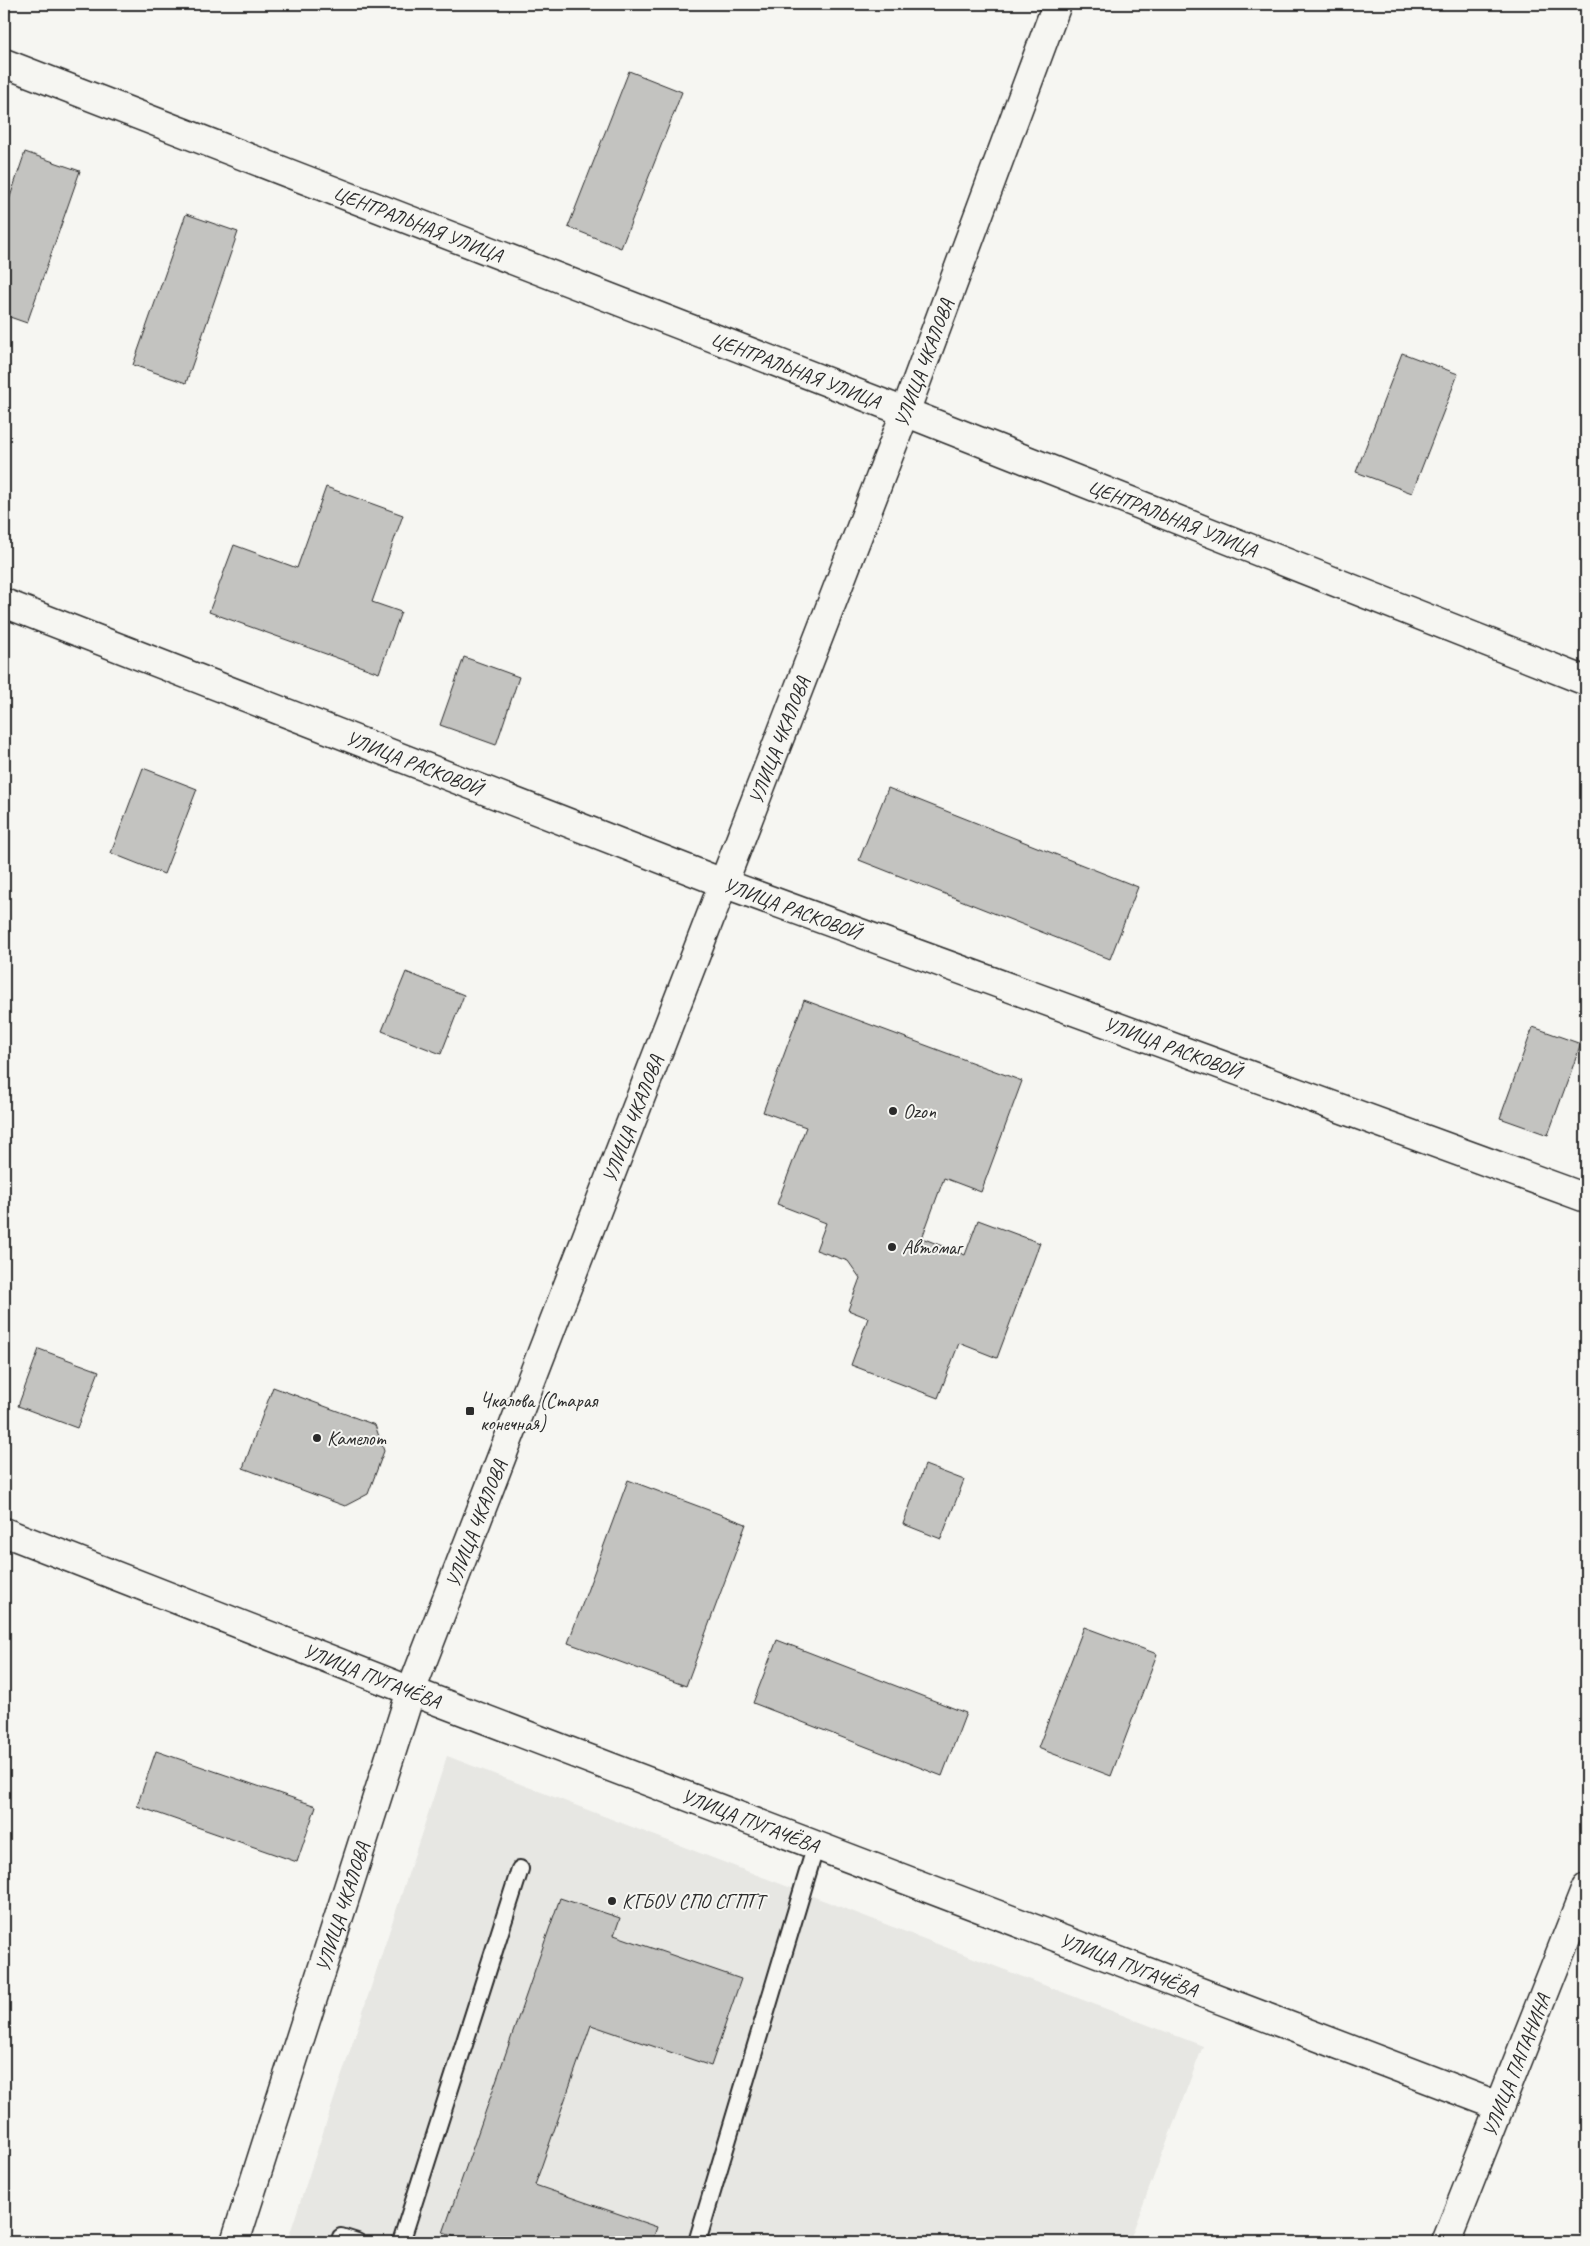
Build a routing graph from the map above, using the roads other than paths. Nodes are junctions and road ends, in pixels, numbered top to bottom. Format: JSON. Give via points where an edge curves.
{"nodes":[{"id":1,"x":1057,"y":4,"type":"edge"},
{"id":2,"x":4,"y":64,"type":"edge"},
{"id":3,"x":905,"y":412,"type":"junction"},
{"id":4,"x":4,"y":603,"type":"edge"},
{"id":5,"x":1586,"y":681,"type":"edge"},
{"id":6,"x":724,"y":883,"type":"junction"},
{"id":7,"x":1586,"y":1198,"type":"edge"},
{"id":8,"x":4,"y":1532,"type":"edge"},
{"id":9,"x":411,"y":1691,"type":"junction"},
{"id":10,"x":816,"y":1845,"type":"junction"},
{"id":11,"x":520,"y":1870,"type":"dead end"},
{"id":12,"x":1586,"y":1888,"type":"edge"},
{"id":13,"x":1499,"y":2106,"type":"junction"},
{"id":14,"x":234,"y":2242,"type":"edge"},
{"id":15,"x":401,"y":2242,"type":"edge"},
{"id":16,"x":697,"y":2242,"type":"edge"},
{"id":17,"x":1446,"y":2242,"type":"edge"}],
"edges":[{"from":1,"to":3,"type":"street","name":"УЛИЦА ЧКАЛОВА"},
{"from":2,"to":3,"type":"street","name":"ЦЕНТРАЛЬНАЯ УЛИЦА"},
{"from":3,"to":5,"type":"street","name":"ЦЕНТРАЛЬНАЯ УЛИЦА"},
{"from":3,"to":6,"type":"street","name":"УЛИЦА ЧКАЛОВА"},
{"from":4,"to":6,"type":"street","name":"УЛИЦА РАСКОВОЙ"},
{"from":6,"to":7,"type":"street","name":"УЛИЦА РАСКОВОЙ"},
{"from":6,"to":9,"type":"street","name":"УЛИЦА ЧКАЛОВА"},
{"from":8,"to":9,"type":"street","name":"УЛИЦА ПУГАЧЁВА"},
{"from":9,"to":10,"type":"street","name":"УЛИЦА ПУГАЧЁВА"},
{"from":9,"to":14,"type":"street","name":"УЛИЦА ЧКАЛОВА"},
{"from":10,"to":13,"type":"street","name":"УЛИЦА ПУГАЧЁВА"},
{"from":10,"to":16,"type":"lane"},
{"from":11,"to":15,"type":"lane"},
{"from":12,"to":13,"type":"street","name":"УЛИЦА ПАПАНИНА"},
{"from":13,"to":17,"type":"street","name":"УЛИЦА ПАПАНИНА"}]}
